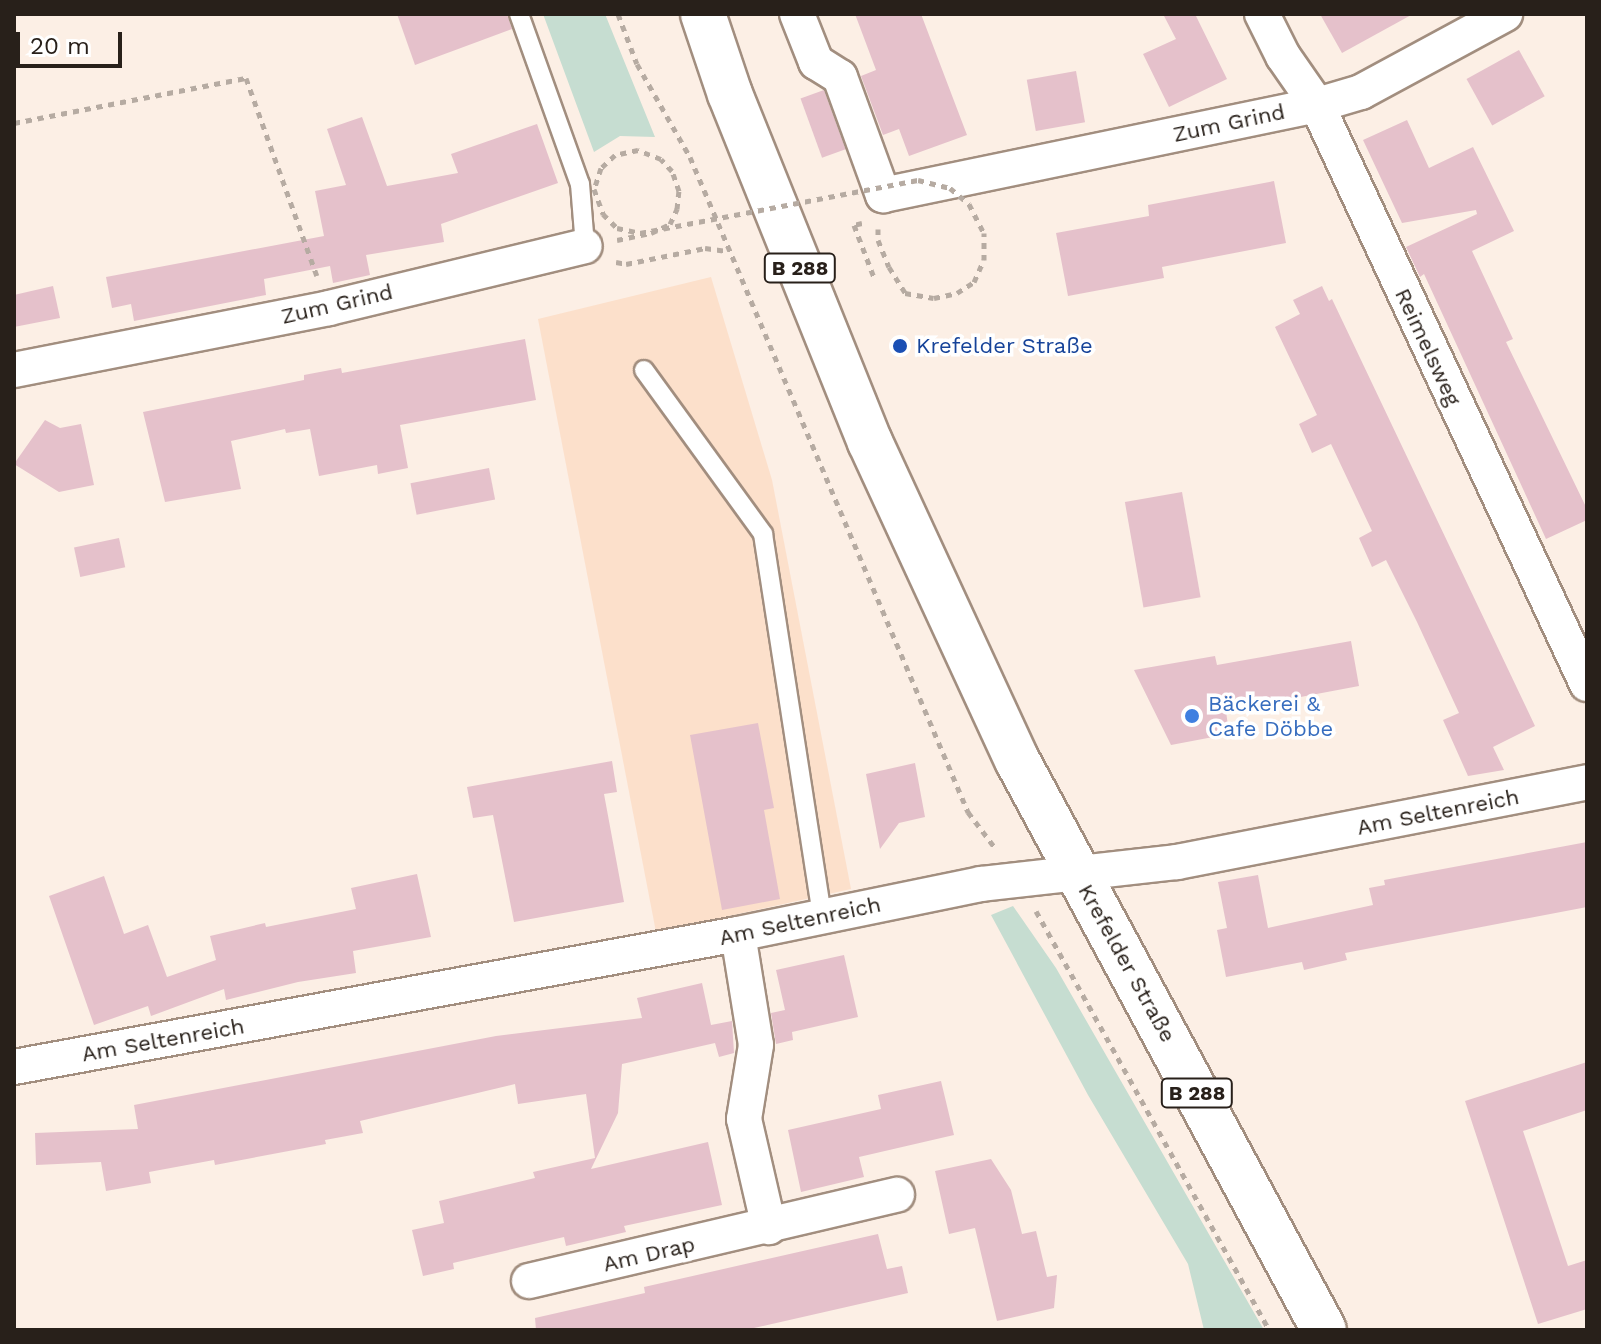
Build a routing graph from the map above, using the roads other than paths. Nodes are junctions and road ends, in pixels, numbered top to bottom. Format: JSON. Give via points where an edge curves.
{"nodes":[{"id":1,"x":519,"y":14,"type":"edge"},
{"id":2,"x":703,"y":14,"type":"edge"},
{"id":3,"x":797,"y":14,"type":"edge"},
{"id":4,"x":1262,"y":14,"type":"edge"},
{"id":5,"x":1505,"y":14,"type":"edge"},
{"id":6,"x":1317,"y":105,"type":"junction"},
{"id":7,"x":585,"y":246,"type":"joint"},
{"id":8,"x":14,"y":370,"type":"edge"},
{"id":9,"x":644,"y":370,"type":"dead end"},
{"id":10,"x":1587,"y":684,"type":"edge"},
{"id":11,"x":1587,"y":782,"type":"edge"},
{"id":12,"x":1079,"y":875,"type":"junction"},
{"id":13,"x":822,"y":917,"type":"junction"},
{"id":14,"x":738,"y":934,"type":"junction"},
{"id":15,"x":14,"y":1067,"type":"edge"},
{"id":16,"x":897,"y":1195,"type":"dead end"},
{"id":17,"x":769,"y":1227,"type":"junction"},
{"id":18,"x":529,"y":1281,"type":"dead end"},
{"id":19,"x":1324,"y":1330,"type":"edge"}],
"edges":[{"from":1,"to":7,"type":"lane","via":[[580,184]]},
{"from":2,"to":12,"type":"main road","name":"Krefelder Straße","number":"B 288","via":[[870,442],[1017,760]]},
{"from":3,"to":6,"type":"street","name":"Zum Grind","via":[[816,62],[840,77],[881,206]]},
{"from":4,"to":6,"type":"street","name":"Reimelsweg"},
{"from":5,"to":6,"type":"street","name":"Zum Grind","via":[[1361,92]]},
{"from":6,"to":10,"type":"street","name":"Reimelsweg"},
{"from":7,"to":8,"type":"street","name":"Zum Grind","via":[[329,308]]},
{"from":9,"to":13,"type":"lane","via":[[763,534]]},
{"from":11,"to":12,"type":"street","name":"Am Seltenreich","via":[[1177,862]]},
{"from":12,"to":13,"type":"street","name":"Am Seltenreich","via":[[1018,877]]},
{"from":12,"to":19,"type":"main road","name":"Krefelder Straße","number":"B 288"},
{"from":13,"to":14,"type":"street","name":"Am Seltenreich"},
{"from":14,"to":15,"type":"street","name":"Am Seltenreich"},
{"from":14,"to":17,"type":"street","via":[[756,1045],[744,1119]]},
{"from":16,"to":17,"type":"street","name":"Am Drap"},
{"from":17,"to":18,"type":"street","name":"Am Drap"}]}
